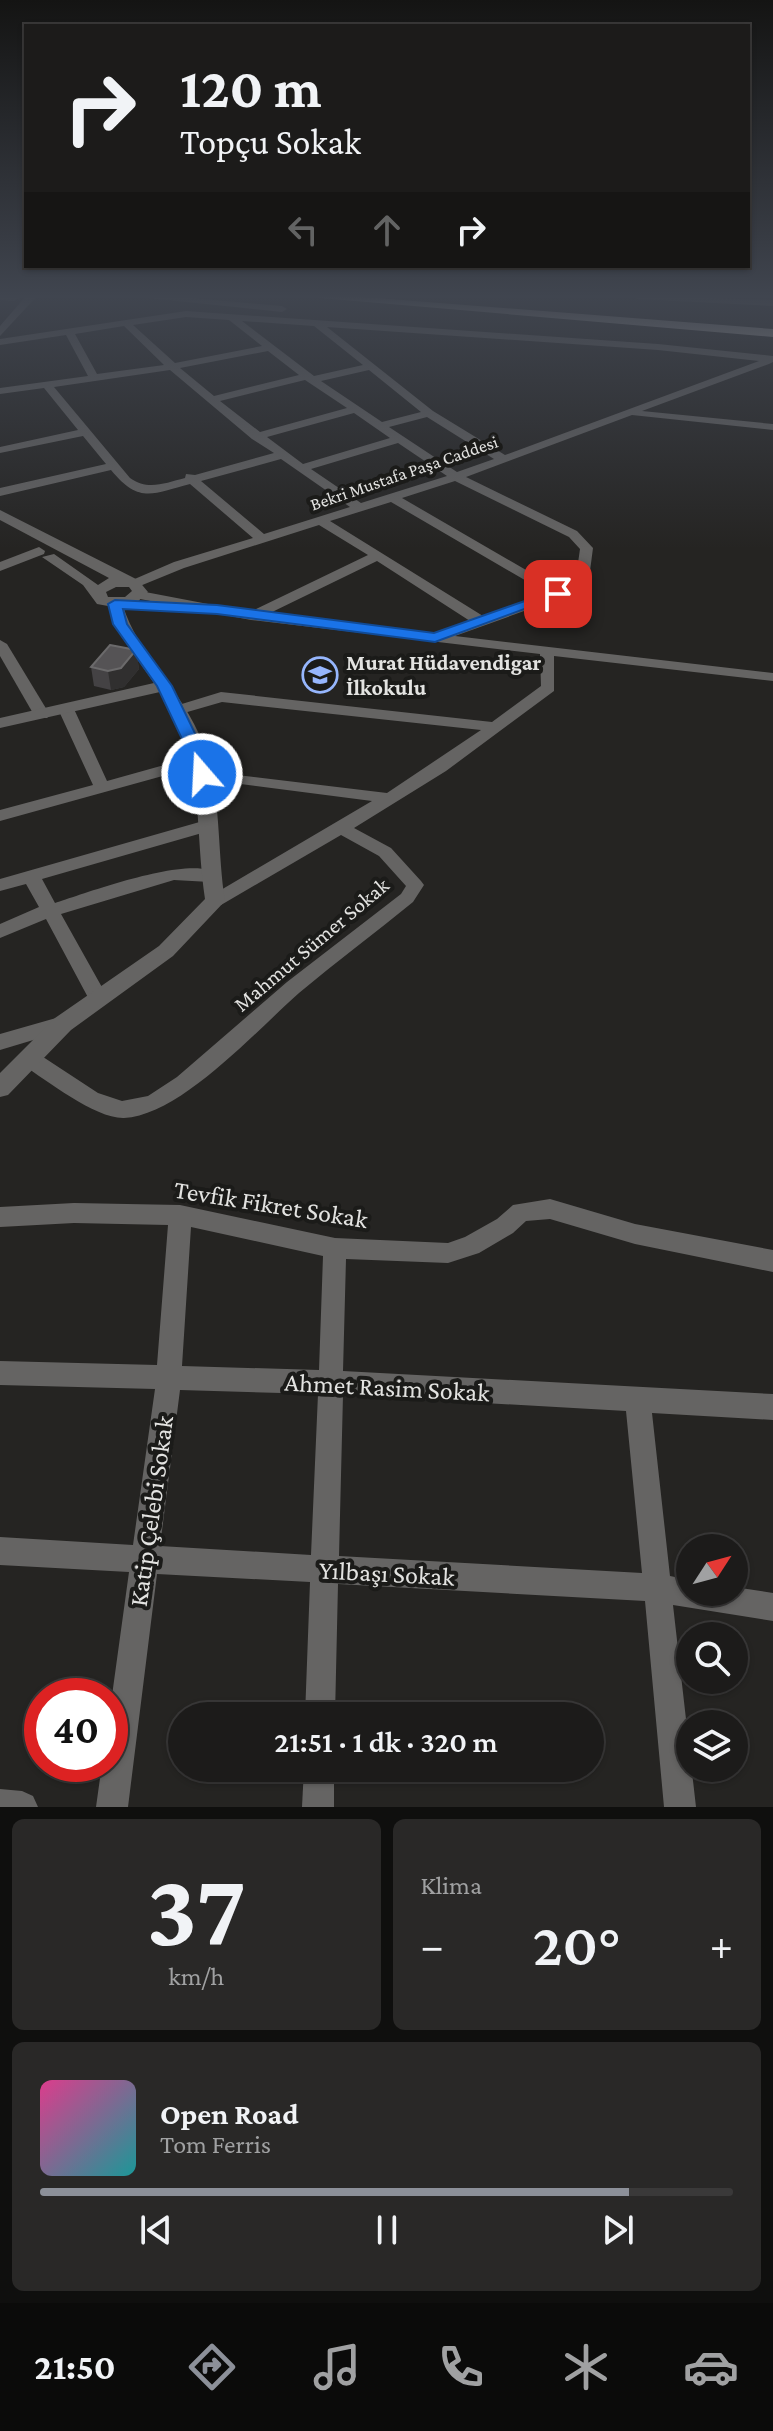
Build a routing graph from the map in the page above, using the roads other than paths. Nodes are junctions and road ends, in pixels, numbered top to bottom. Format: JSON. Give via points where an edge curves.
{"nodes":[{"id":1,"x":78,"y":380,"type":"edge"},
{"id":2,"x":187,"y":380,"type":"edge"},
{"id":3,"x":300,"y":380,"type":"edge"},
{"id":4,"x":313,"y":380,"type":"edge"},
{"id":5,"x":386,"y":380,"type":"edge"},
{"id":6,"x":716,"y":380,"type":"edge"},
{"id":7,"x":47,"y":385,"type":"junction"},
{"id":8,"x":0,"y":391,"type":"edge"},
{"id":9,"x":211,"y":400,"type":"junction"},
{"id":10,"x":355,"y":409,"type":"junction"},
{"id":11,"x":429,"y":413,"type":"junction"},
{"id":12,"x":628,"y":413,"type":"junction"},
{"id":13,"x":380,"y":426,"type":"junction"},
{"id":14,"x":773,"y":427,"type":"edge"},
{"id":15,"x":85,"y":432,"type":"junction"},
{"id":16,"x":256,"y":437,"type":"junction"},
{"id":17,"x":398,"y":439,"type":"junction"},
{"id":18,"x":0,"y":450,"type":"edge"},
{"id":19,"x":281,"y":455,"type":"junction"},
{"id":20,"x":503,"y":459,"type":"junction"},
{"id":21,"x":112,"y":466,"type":"junction"},
{"id":22,"x":301,"y":468,"type":"junction"},
{"id":23,"x":190,"y":477,"type":"junction"},
{"id":24,"x":456,"y":477,"type":"junction"},
{"id":25,"x":0,"y":492,"type":"edge"},
{"id":26,"x":393,"y":498,"type":"junction"},
{"id":27,"x":361,"y":509,"type":"junction"},
{"id":28,"x":0,"y":514,"type":"edge"},
{"id":29,"x":322,"y":521,"type":"junction"},
{"id":30,"x":0,"y":530,"type":"edge"},
{"id":31,"x":263,"y":540,"type":"junction"},
{"id":32,"x":39,"y":551,"type":"junction"},
{"id":33,"x":375,"y":557,"type":"junction"},
{"id":34,"x":0,"y":567,"type":"edge"},
{"id":35,"x":129,"y":593,"type":"junction"},
{"id":36,"x":98,"y":594,"type":"junction"},
{"id":37,"x":558,"y":594,"type":"junction"},
{"id":38,"x":251,"y":616,"type":"junction"},
{"id":39,"x":479,"y":620,"type":"junction"},
{"id":40,"x":435,"y":638,"type":"junction"},
{"id":41,"x":0,"y":644,"type":"edge"},
{"id":42,"x":547,"y":651,"type":"junction"},
{"id":43,"x":773,"y":677,"type":"edge"},
{"id":44,"x":165,"y":686,"type":"junction"},
{"id":45,"x":66,"y":709,"type":"junction"},
{"id":46,"x":177,"y":710,"type":"junction"},
{"id":47,"x":42,"y":715,"type":"junction"},
{"id":48,"x":0,"y":723,"type":"edge"},
{"id":49,"x":498,"y":727,"type":"junction"},
{"id":50,"x":201,"y":767,"type":"junction"},
{"id":51,"x":102,"y":787,"type":"junction"},
{"id":52,"x":388,"y":798,"type":"junction"},
{"id":53,"x":1,"y":812,"type":"edge"},
{"id":54,"x":210,"y":825,"type":"junction"},
{"id":55,"x":341,"y":828,"type":"junction"},
{"id":56,"x":31,"y":876,"type":"junction"},
{"id":57,"x":210,"y":876,"type":"junction"},
{"id":58,"x":0,"y":885,"type":"edge"},
{"id":59,"x":215,"y":901,"type":"junction"},
{"id":60,"x":48,"y":911,"type":"junction"},
{"id":61,"x":0,"y":931,"type":"edge"},
{"id":62,"x":98,"y":998,"type":"junction"},
{"id":63,"x":63,"y":1024,"type":"junction"},
{"id":64,"x":0,"y":1042,"type":"edge"},
{"id":65,"x":30,"y":1059,"type":"junction"},
{"id":66,"x":0,"y":1088,"type":"edge"},
{"id":67,"x":180,"y":1215,"type":"junction"},
{"id":68,"x":0,"y":1217,"type":"edge"},
{"id":69,"x":335,"y":1248,"type":"junction"},
{"id":70,"x":773,"y":1261,"type":"edge"},
{"id":71,"x":0,"y":1373,"type":"edge"},
{"id":72,"x":169,"y":1377,"type":"junction"},
{"id":73,"x":329,"y":1382,"type":"junction"},
{"id":74,"x":638,"y":1401,"type":"junction"},
{"id":75,"x":773,"y":1407,"type":"edge"},
{"id":76,"x":0,"y":1551,"type":"edge"},
{"id":77,"x":144,"y":1559,"type":"junction"},
{"id":78,"x":323,"y":1569,"type":"junction"},
{"id":79,"x":656,"y":1588,"type":"junction"},
{"id":80,"x":773,"y":1607,"type":"edge"},
{"id":81,"x":320,"y":1702,"type":"edge"},
{"id":82,"x":319,"y":1782,"type":"edge"},
{"id":83,"x":0,"y":1805,"type":"edge"},
{"id":84,"x":22,"y":1807,"type":"edge"},
{"id":85,"x":112,"y":1807,"type":"edge"},
{"id":86,"x":318,"y":1807,"type":"edge"},
{"id":87,"x":680,"y":1807,"type":"edge"}],
"edges":[{"from":1,"to":7,"type":"street"},
{"from":2,"to":9,"type":"street"},
{"from":3,"to":9,"type":"street"},
{"from":4,"to":10,"type":"street"},
{"from":5,"to":11,"type":"street"},
{"from":6,"to":12,"type":"street","name":"Bekri Mustafa Paşa Caddesi"},
{"from":7,"to":8,"type":"street"},
{"from":7,"to":15,"type":"street"},
{"from":9,"to":16,"type":"street"},
{"from":10,"to":13,"type":"street"},
{"from":10,"to":16,"type":"street"},
{"from":11,"to":13,"type":"street"},
{"from":11,"to":20,"type":"street"},
{"from":12,"to":14,"type":"street"},
{"from":12,"to":20,"type":"street","name":"Bekri Mustafa Paşa Caddesi"},
{"from":13,"to":17,"type":"street"},
{"from":15,"to":18,"type":"street"},
{"from":15,"to":21,"type":"street"},
{"from":16,"to":19,"type":"street"},
{"from":17,"to":22,"type":"street"},
{"from":17,"to":24,"type":"street"},
{"from":19,"to":22,"type":"street"},
{"from":19,"to":23,"type":"street"},
{"from":20,"to":24,"type":"street","name":"Bekri Mustafa Paşa Caddesi"},
{"from":21,"to":23,"type":"street","via":[[138,490]]},
{"from":21,"to":25,"type":"street"},
{"from":22,"to":27,"type":"street"},
{"from":23,"to":31,"type":"street"},
{"from":24,"to":26,"type":"street","name":"Bekri Mustafa Paşa Caddesi"},
{"from":24,"to":37,"type":"street","via":[[573,534],[587,548],[583,571]]},
{"from":26,"to":27,"type":"street","name":"Bekri Mustafa Paşa Caddesi"},
{"from":26,"to":37,"type":"street"},
{"from":27,"to":29,"type":"street","name":"Bekri Mustafa Paşa Caddesi"},
{"from":28,"to":35,"type":"street"},
{"from":29,"to":31,"type":"street","name":"Bekri Mustafa Paşa Caddesi"},
{"from":29,"to":33,"type":"street"},
{"from":30,"to":32,"type":"street"},
{"from":31,"to":35,"type":"street","name":"Bekri Mustafa Paşa Caddesi","via":[[179,565]]},
{"from":32,"to":34,"type":"street"},
{"from":32,"to":36,"type":"street"},
{"from":33,"to":38,"type":"street"},
{"from":33,"to":39,"type":"street"},
{"from":35,"to":36,"type":"street","via":[[102,601]]},
{"from":35,"to":36,"type":"street","via":[[106,585]]},
{"from":35,"to":38,"type":"street"},
{"from":35,"to":44,"type":"street","via":[[120,624]]},
{"from":37,"to":39,"type":"street"},
{"from":38,"to":40,"type":"street"},
{"from":39,"to":40,"type":"street"},
{"from":40,"to":42,"type":"street"},
{"from":41,"to":47,"type":"street"},
{"from":42,"to":43,"type":"street"},
{"from":42,"to":49,"type":"street","via":[[549,688]]},
{"from":44,"to":45,"type":"street"},
{"from":44,"to":46,"type":"street"},
{"from":45,"to":47,"type":"street"},
{"from":45,"to":51,"type":"street"},
{"from":46,"to":49,"type":"street","via":[[221,697]]},
{"from":46,"to":50,"type":"street"},
{"from":47,"to":48,"type":"street"},
{"from":49,"to":52,"type":"street"},
{"from":50,"to":51,"type":"street"},
{"from":50,"to":52,"type":"street"},
{"from":50,"to":54,"type":"street"},
{"from":51,"to":53,"type":"street"},
{"from":52,"to":55,"type":"street"},
{"from":54,"to":56,"type":"street"},
{"from":54,"to":57,"type":"street"},
{"from":55,"to":59,"type":"street"},
{"from":55,"to":65,"type":"street","name":"Mahmut Sümer Sokak","via":[[385,852],[406,871],[415,885],[407,898],[184,1083],[153,1103],[122,1110],[91,1099]]},
{"from":56,"to":58,"type":"street"},
{"from":56,"to":60,"type":"street"},
{"from":57,"to":59,"type":"street"},
{"from":57,"to":60,"type":"street","via":[[174,874]]},
{"from":59,"to":62,"type":"street","via":[[166,951]]},
{"from":60,"to":61,"type":"street"},
{"from":60,"to":62,"type":"street"},
{"from":62,"to":63,"type":"street"},
{"from":63,"to":64,"type":"street"},
{"from":63,"to":65,"type":"street"},
{"from":65,"to":66,"type":"street"},
{"from":67,"to":68,"type":"street","name":"Tevfik Fikret Sokak"},
{"from":67,"to":69,"type":"street","name":"Tevfik Fikret Sokak"},
{"from":67,"to":72,"type":"street","name":"Katip Çelebi Sokak"},
{"from":69,"to":70,"type":"street","name":"Tevfik Fikret Sokak","via":[[448,1253],[471,1246],[521,1212],[550,1209],[635,1234]]},
{"from":69,"to":73,"type":"street"},
{"from":71,"to":72,"type":"street","name":"Ahmet Rasim Sokak"},
{"from":72,"to":73,"type":"street","name":"Ahmet Rasim Sokak"},
{"from":72,"to":77,"type":"street","name":"Katip Çelebi Sokak"},
{"from":73,"to":74,"type":"street","name":"Ahmet Rasim Sokak"},
{"from":73,"to":78,"type":"street"},
{"from":74,"to":75,"type":"street","name":"Ahmet Rasim Sokak"},
{"from":74,"to":79,"type":"street"},
{"from":76,"to":77,"type":"street","name":"Yılbaşı Sokak"},
{"from":77,"to":78,"type":"street","name":"Yılbaşı Sokak"},
{"from":77,"to":85,"type":"street","name":"Katip Çelebi Sokak"},
{"from":78,"to":79,"type":"street","name":"Yılbaşı Sokak"},
{"from":78,"to":81,"type":"street"},
{"from":79,"to":80,"type":"street","name":"Yılbaşı Sokak"},
{"from":79,"to":87,"type":"street"},
{"from":82,"to":86,"type":"street"},
{"from":83,"to":84,"type":"street"}]}
